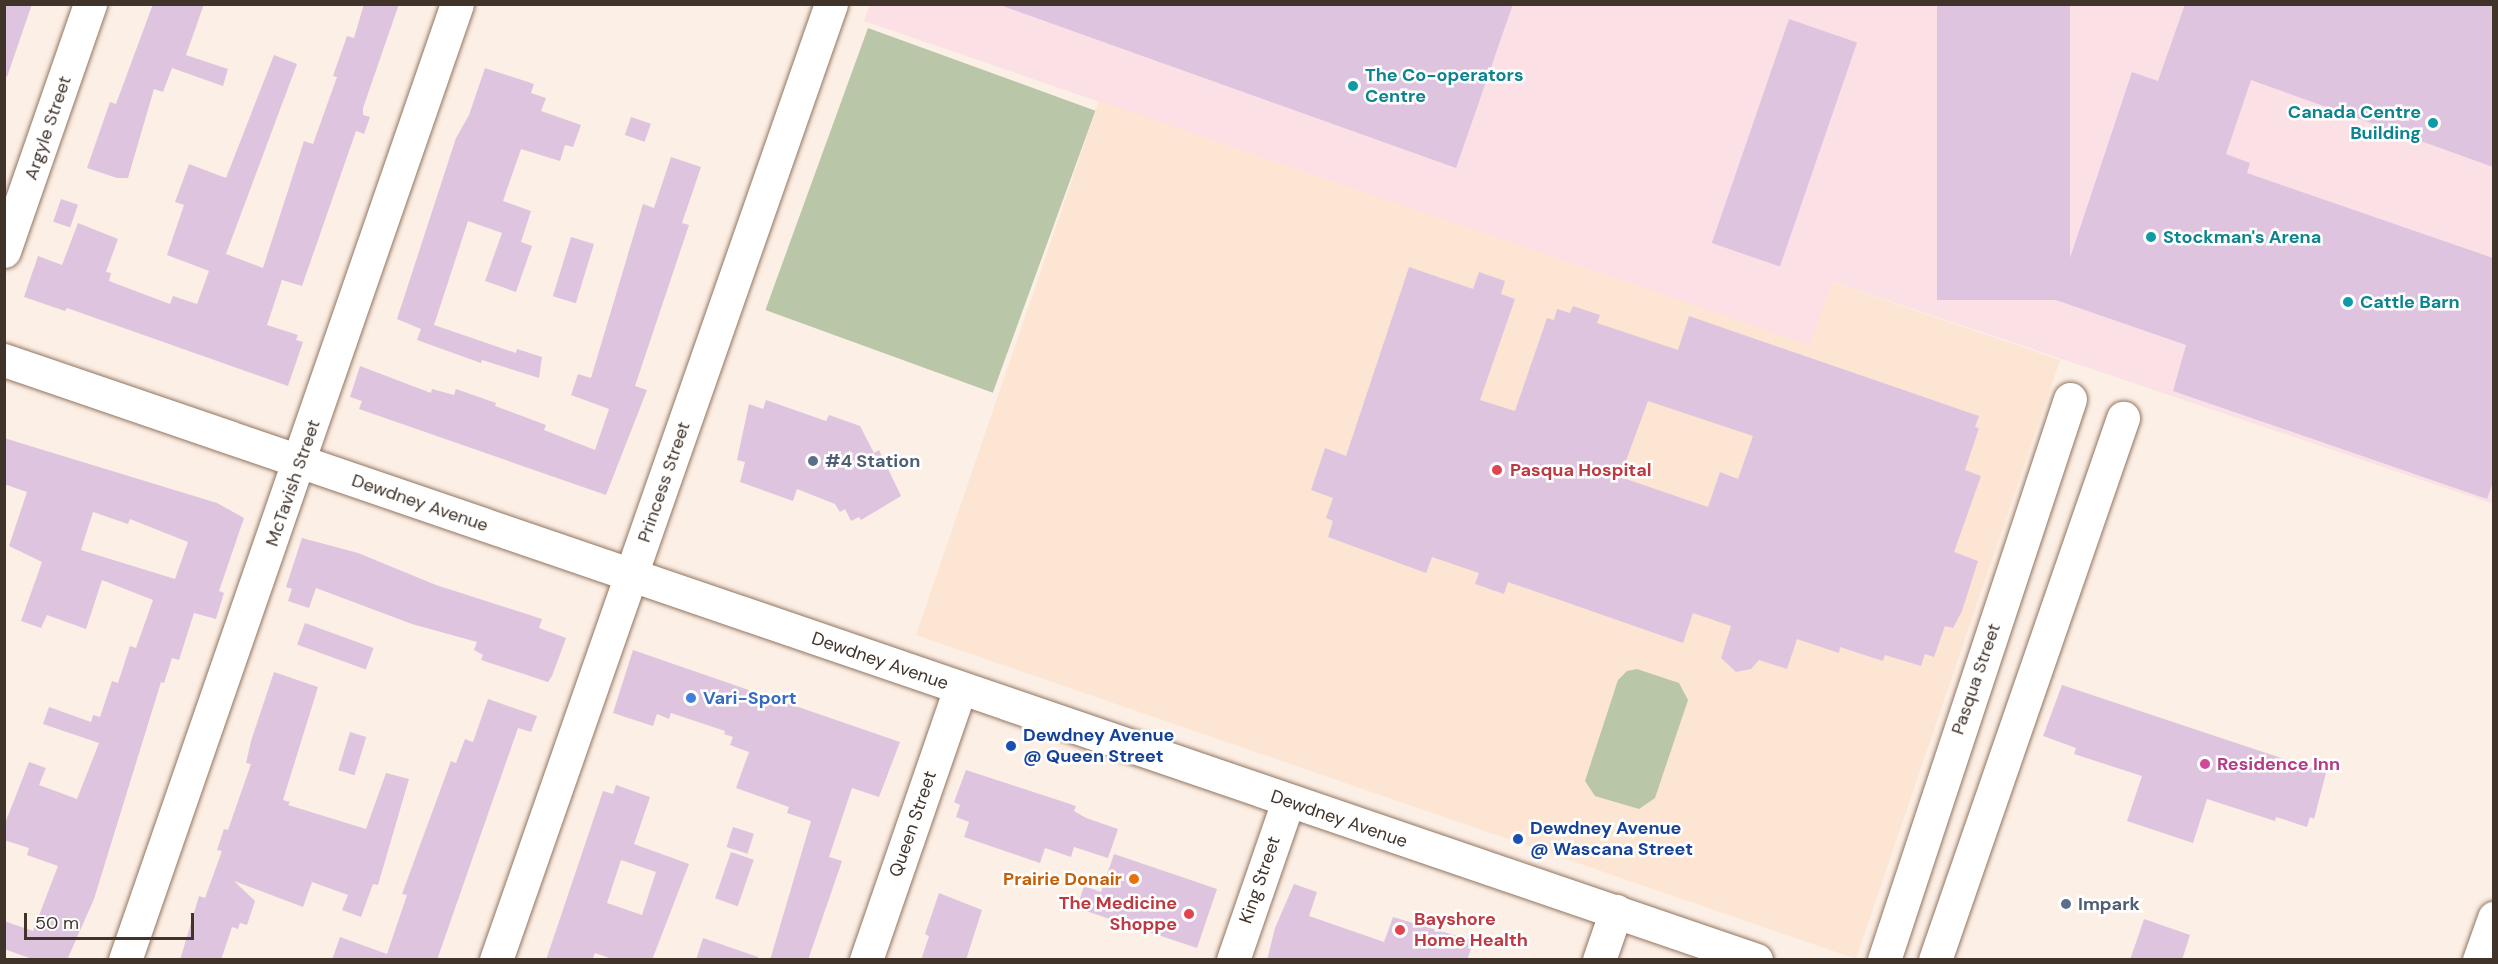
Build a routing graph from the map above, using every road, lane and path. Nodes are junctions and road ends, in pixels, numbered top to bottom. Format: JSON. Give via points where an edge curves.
{"nodes":[{"id":1,"x":90,"y":4,"type":"edge"},
{"id":2,"x":457,"y":4,"type":"edge"},
{"id":3,"x":831,"y":4,"type":"edge"},
{"id":4,"x":4,"y":251,"type":"edge"},
{"id":5,"x":4,"y":360,"type":"edge"},
{"id":6,"x":2070,"y":399,"type":"dead end"},
{"id":7,"x":2123,"y":418,"type":"dead end"},
{"id":8,"x":301,"y":462,"type":"junction"},
{"id":9,"x":631,"y":575,"type":"junction"},
{"id":10,"x":960,"y":689,"type":"junction"},
{"id":11,"x":1287,"y":801,"type":"junction"},
{"id":12,"x":1616,"y":911,"type":"junction"},
{"id":13,"x":2493,"y":918,"type":"edge"},
{"id":14,"x":125,"y":960,"type":"edge"},
{"id":15,"x":496,"y":960,"type":"edge"},
{"id":16,"x":866,"y":960,"type":"edge"},
{"id":17,"x":1233,"y":960,"type":"edge"},
{"id":18,"x":1599,"y":960,"type":"edge"},
{"id":19,"x":1756,"y":960,"type":"edge"},
{"id":20,"x":1884,"y":960,"type":"edge"},
{"id":21,"x":1935,"y":960,"type":"edge"},
{"id":22,"x":2479,"y":960,"type":"edge"}],
"edges":[{"from":1,"to":4,"type":"street","name":"Argyle Street"},
{"from":2,"to":8,"type":"street","name":"McTavish Street"},
{"from":3,"to":9,"type":"street","name":"Princess Street"},
{"from":5,"to":8,"type":"street","name":"Dewdney Avenue"},
{"from":6,"to":20,"type":"street","name":"Pasqua Street"},
{"from":7,"to":21,"type":"street"},
{"from":8,"to":9,"type":"street","name":"Dewdney Avenue"},
{"from":8,"to":14,"type":"street","name":"McTavish Street"},
{"from":9,"to":10,"type":"street","name":"Dewdney Avenue"},
{"from":9,"to":15,"type":"street","name":"Princess Street"},
{"from":10,"to":11,"type":"street","name":"Dewdney Avenue"},
{"from":10,"to":16,"type":"street","name":"Queen Street"},
{"from":11,"to":12,"type":"street","name":"Dewdney Avenue"},
{"from":11,"to":17,"type":"street","name":"King Street"},
{"from":12,"to":18,"type":"street"},
{"from":12,"to":19,"type":"street","name":"Dewdney Avenue"},
{"from":13,"to":22,"type":"street"}]}
